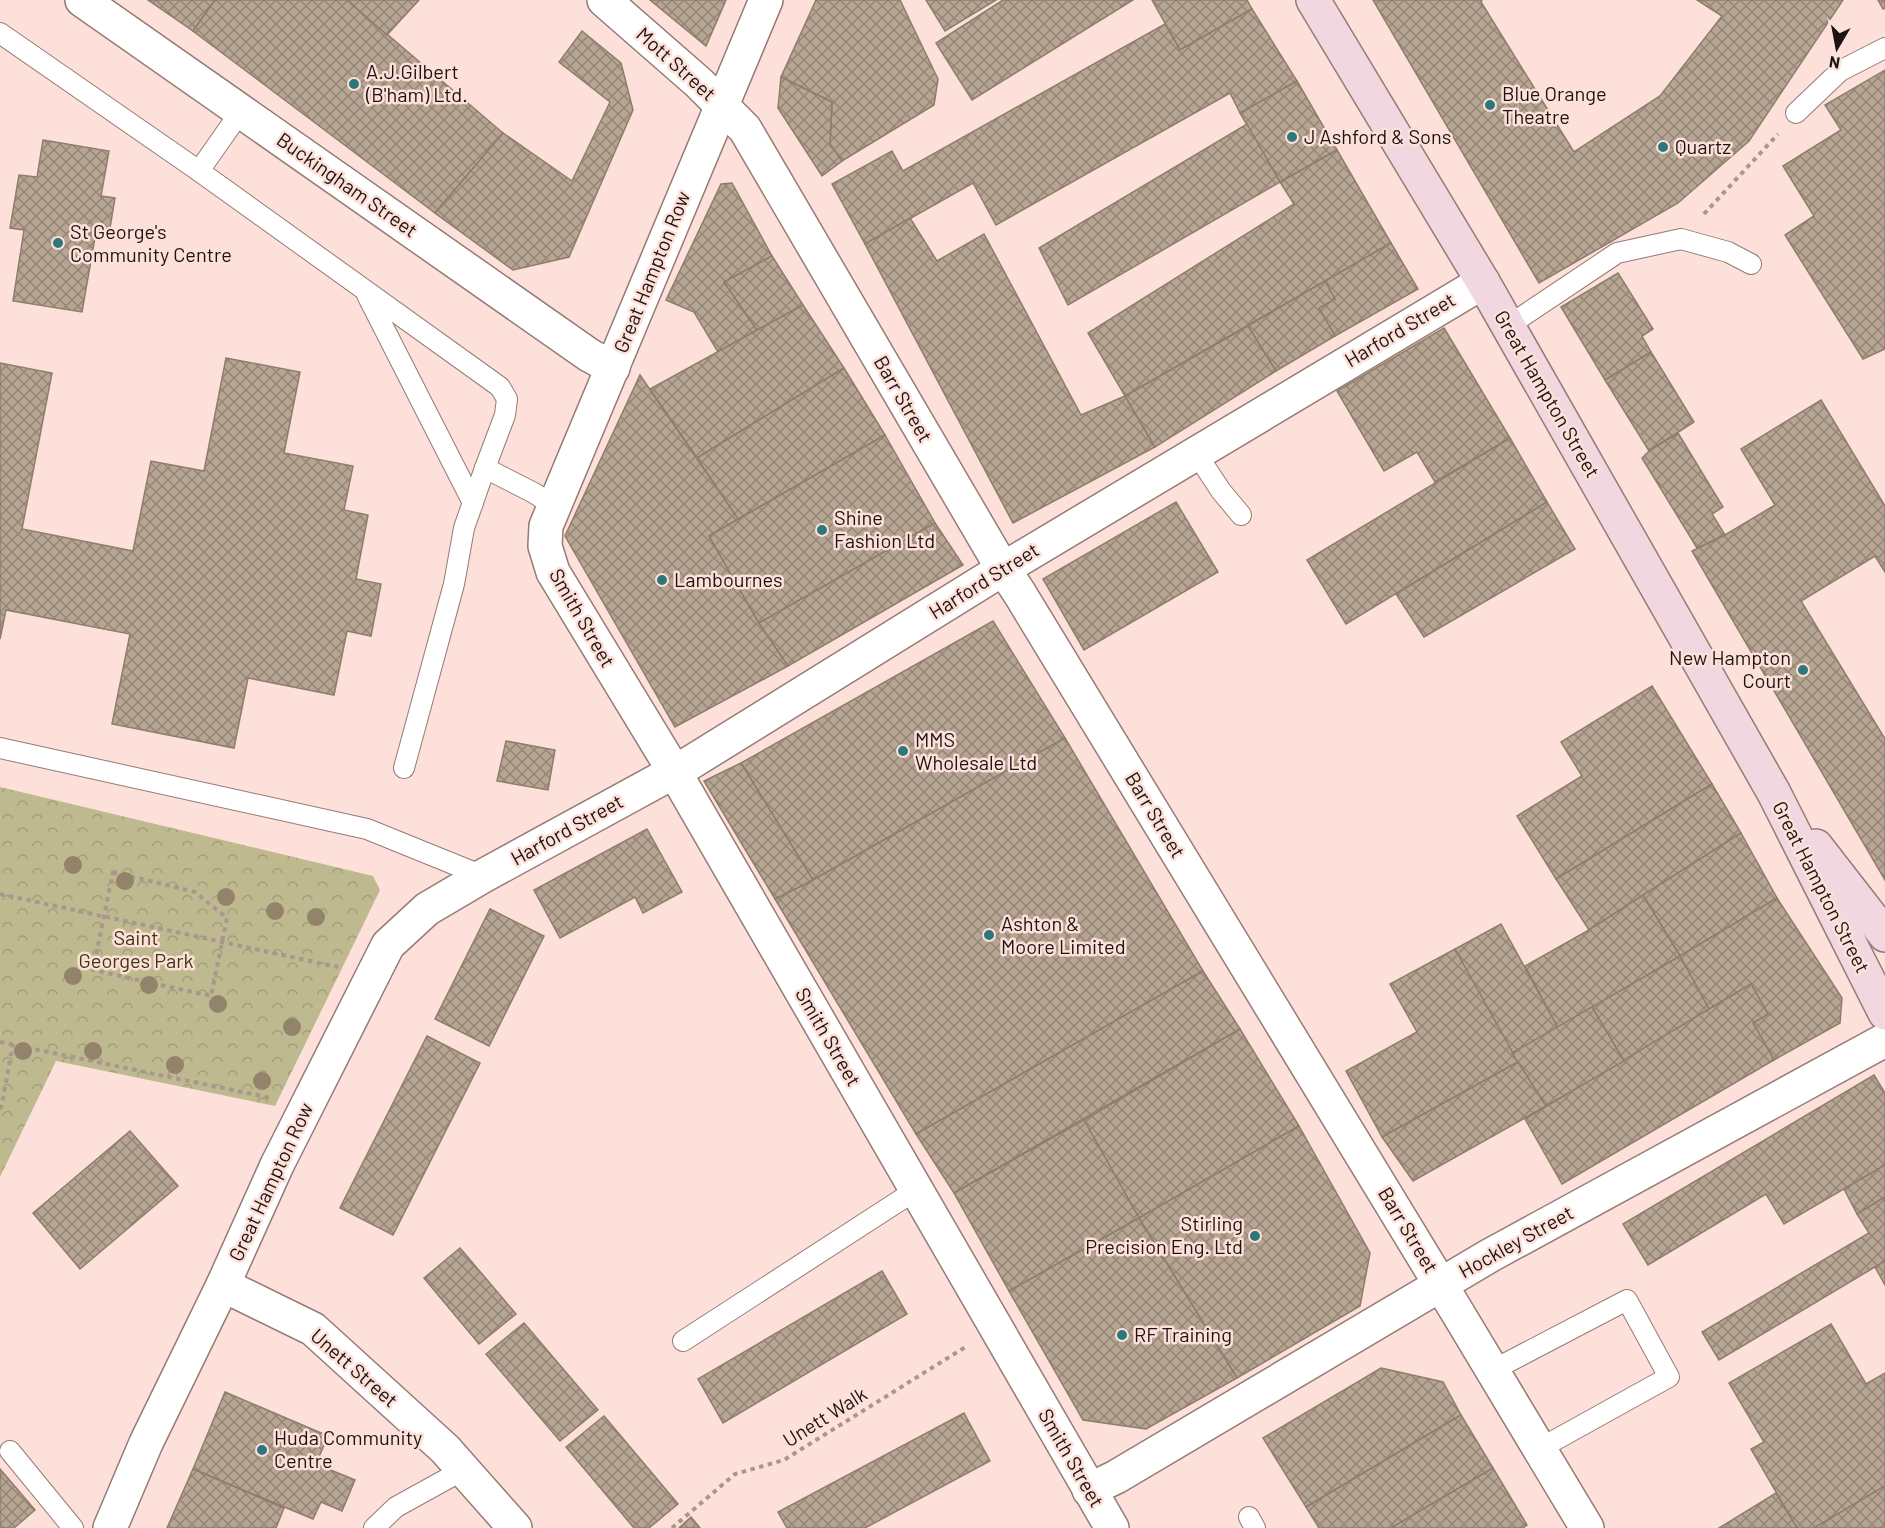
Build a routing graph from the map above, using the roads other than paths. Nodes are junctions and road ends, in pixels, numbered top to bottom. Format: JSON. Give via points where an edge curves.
{"nodes":[{"id":1,"x":82,"y":0,"type":"edge"},
{"id":2,"x":604,"y":0,"type":"edge"},
{"id":3,"x":766,"y":0,"type":"edge"},
{"id":4,"x":1313,"y":0,"type":"edge"},
{"id":5,"x":0,"y":33,"type":"edge"},
{"id":6,"x":1885,"y":48,"type":"edge"},
{"id":7,"x":721,"y":104,"type":"junction"},
{"id":8,"x":241,"y":111,"type":"junction"},
{"id":9,"x":1796,"y":113,"type":"dead end"},
{"id":10,"x":199,"y":171,"type":"junction"},
{"id":11,"x":1751,"y":264,"type":"dead end"},
{"id":12,"x":1483,"y":282,"type":"junction"},
{"id":13,"x":365,"y":291,"type":"junction"},
{"id":14,"x":1508,"y":326,"type":"junction"},
{"id":15,"x":613,"y":368,"type":"junction"},
{"id":16,"x":1196,"y":453,"type":"junction"},
{"id":17,"x":485,"y":468,"type":"junction"},
{"id":18,"x":473,"y":503,"type":"junction"},
{"id":19,"x":554,"y":506,"type":"junction"},
{"id":20,"x":1240,"y":515,"type":"dead end"},
{"id":21,"x":545,"y":546,"type":"joint"},
{"id":22,"x":1004,"y":569,"type":"junction"},
{"id":23,"x":0,"y":748,"type":"edge"},
{"id":24,"x":404,"y":768,"type":"dead end"},
{"id":25,"x":674,"y":771,"type":"junction"},
{"id":26,"x":1773,"y":793,"type":"junction"},
{"id":27,"x":483,"y":876,"type":"junction"},
{"id":28,"x":1885,"y":935,"type":"edge"},
{"id":29,"x":1885,"y":1014,"type":"edge"},
{"id":30,"x":1885,"y":1040,"type":"edge"},
{"id":31,"x":916,"y":1190,"type":"junction"},
{"id":32,"x":1440,"y":1284,"type":"junction"},
{"id":33,"x":223,"y":1285,"type":"junction"},
{"id":34,"x":683,"y":1341,"type":"dead end"},
{"id":35,"x":1493,"y":1370,"type":"junction"},
{"id":36,"x":1539,"y":1449,"type":"junction"},
{"id":37,"x":10,"y":1451,"type":"dead end"},
{"id":38,"x":463,"y":1470,"type":"junction"},
{"id":39,"x":1089,"y":1490,"type":"junction"},
{"id":40,"x":74,"y":1528,"type":"edge"},
{"id":41,"x":110,"y":1528,"type":"edge"},
{"id":42,"x":374,"y":1528,"type":"edge"},
{"id":43,"x":515,"y":1528,"type":"edge"},
{"id":44,"x":1112,"y":1528,"type":"edge"},
{"id":45,"x":1587,"y":1528,"type":"edge"}],
"edges":[{"from":1,"to":8,"type":"street","name":"Buckingham Street"},
{"from":2,"to":7,"type":"street","name":"Mott Street"},
{"from":3,"to":7,"type":"street","name":"Great Hampton Row"},
{"from":4,"to":12,"type":"main road","name":"Great Hampton Street"},
{"from":5,"to":10,"type":"lane"},
{"from":6,"to":9,"type":"lane","via":[[1840,71]]},
{"from":7,"to":15,"type":"street","name":"Great Hampton Row"},
{"from":7,"to":22,"type":"street","name":"Barr Street","via":[[746,129]]},
{"from":8,"to":10,"type":"lane"},
{"from":8,"to":15,"type":"street","name":"Buckingham Street"},
{"from":10,"to":13,"type":"lane"},
{"from":11,"to":14,"type":"lane","via":[[1728,252],[1681,239],[1617,253]]},
{"from":12,"to":14,"type":"main road","name":"Great Hampton Street"},
{"from":12,"to":16,"type":"street","name":"Harford Street"},
{"from":13,"to":17,"type":"lane","via":[[500,387],[507,399],[505,415]]},
{"from":13,"to":18,"type":"lane"},
{"from":14,"to":26,"type":"main road","name":"Great Hampton Street"},
{"from":15,"to":19,"type":"street","name":"Great Hampton Row"},
{"from":16,"to":20,"type":"lane"},
{"from":16,"to":22,"type":"street","name":"Harford Street"},
{"from":17,"to":18,"type":"lane"},
{"from":17,"to":19,"type":"lane"},
{"from":18,"to":24,"type":"lane"},
{"from":19,"to":21,"type":"street","name":"Great Hampton Row","via":[[546,526]]},
{"from":21,"to":25,"type":"street","name":"Smith Street","via":[[553,572]]},
{"from":22,"to":25,"type":"street","name":"Harford Street"},
{"from":22,"to":32,"type":"street","name":"Barr Street"},
{"from":23,"to":27,"type":"lane","via":[[367,829]]},
{"from":25,"to":27,"type":"street","name":"Harford Street"},
{"from":25,"to":31,"type":"street","name":"Smith Street"},
{"from":26,"to":28,"type":"main road","name":"Great Hampton Street"},
{"from":26,"to":29,"type":"main road","name":"Great Hampton Street"},
{"from":27,"to":33,"type":"street","name":"Great Hampton Row","via":[[427,909],[388,945],[277,1166]]},
{"from":30,"to":32,"type":"street","name":"Hockley Street"},
{"from":31,"to":34,"type":"lane"},
{"from":31,"to":39,"type":"street","name":"Smith Street"},
{"from":32,"to":35,"type":"street","name":"Barr Street"},
{"from":32,"to":39,"type":"street","name":"Hockley Street"},
{"from":33,"to":38,"type":"street","name":"Unett Street","via":[[313,1329]]},
{"from":33,"to":41,"type":"street","name":"Great Hampton Row","via":[[146,1443]]},
{"from":35,"to":36,"type":"street","name":"Barr Street"},
{"from":35,"to":36,"type":"lane","via":[[1627,1300],[1669,1377]]},
{"from":36,"to":45,"type":"street","name":"Barr Street"},
{"from":37,"to":40,"type":"lane"},
{"from":38,"to":42,"type":"lane","via":[[396,1507]]},
{"from":38,"to":43,"type":"street","name":"Unett Street"},
{"from":39,"to":44,"type":"street","name":"Smith Street"}]}
